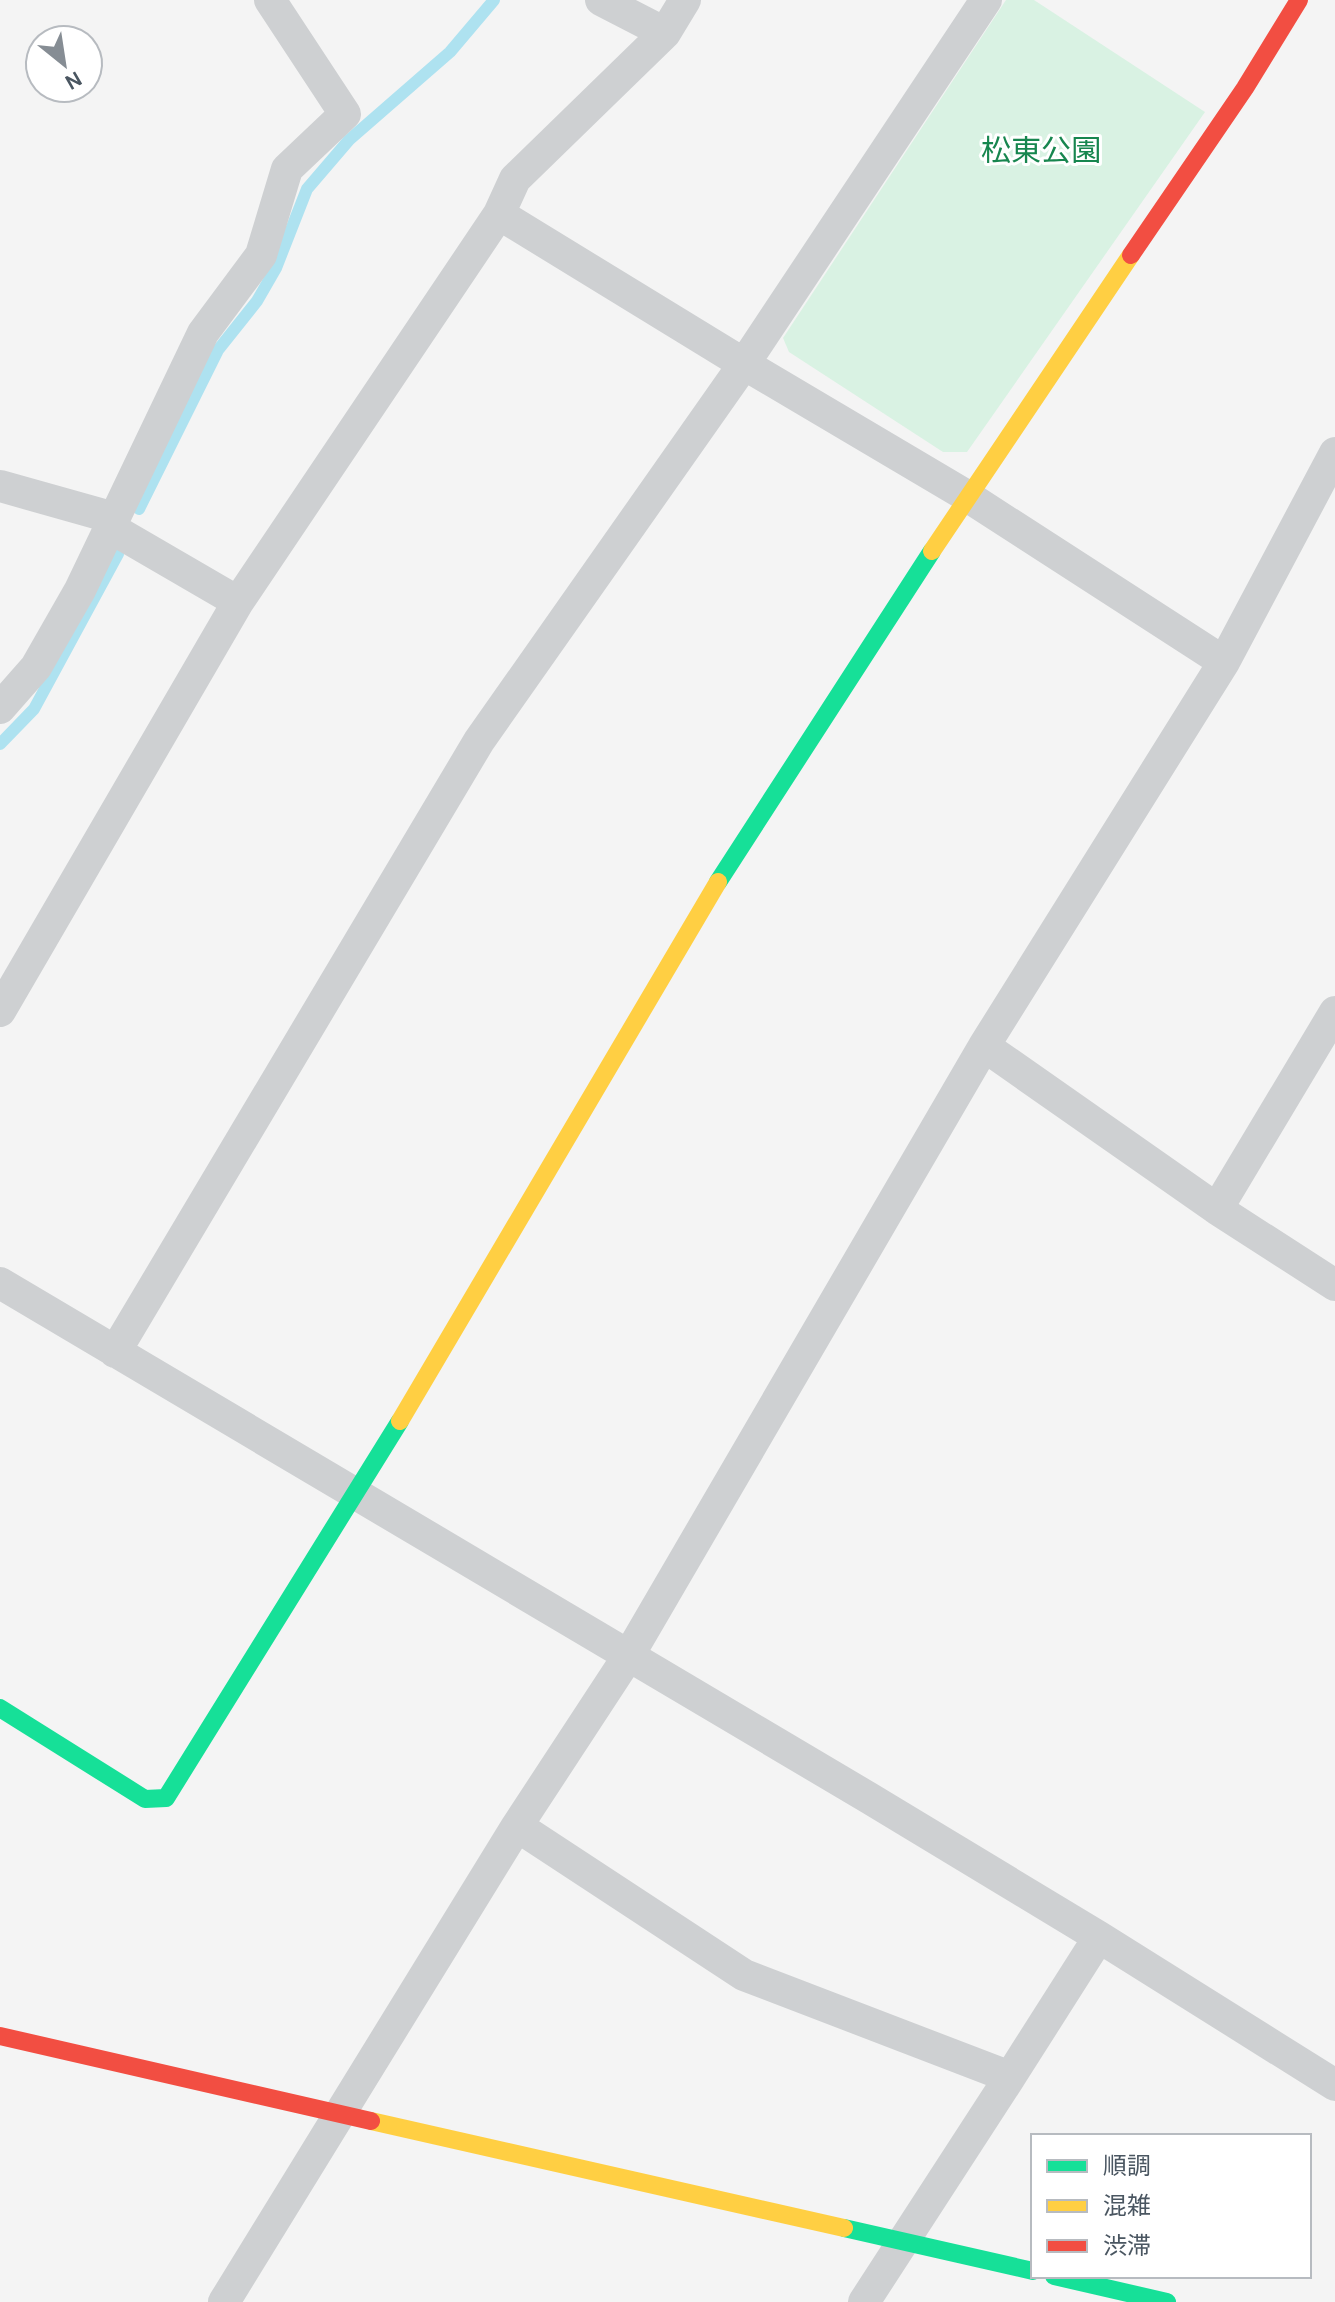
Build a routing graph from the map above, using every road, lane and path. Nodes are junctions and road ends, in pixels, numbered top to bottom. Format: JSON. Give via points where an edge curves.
{"nodes":[{"id":1,"x":601,"y":0,"type":"edge"},
{"id":2,"x":685,"y":0,"type":"edge"},
{"id":3,"x":986,"y":0,"type":"edge"},
{"id":4,"x":1299,"y":0,"type":"edge"},
{"id":5,"x":286,"y":6,"type":"edge"},
{"id":6,"x":665,"y":33,"type":"junction"},
{"id":7,"x":499,"y":214,"type":"junction"},
{"id":8,"x":744,"y":364,"type":"junction"},
{"id":9,"x":1331,"y":470,"type":"edge"},
{"id":10,"x":0,"y":486,"type":"edge"},
{"id":11,"x":967,"y":496,"type":"junction"},
{"id":12,"x":111,"y":522,"type":"junction"},
{"id":13,"x":238,"y":602,"type":"junction"},
{"id":14,"x":1224,"y":662,"type":"junction"},
{"id":15,"x":0,"y":708,"type":"edge"},
{"id":16,"x":0,"y":1011,"type":"edge"},
{"id":17,"x":1335,"y":1012,"type":"edge"},
{"id":18,"x":984,"y":1046,"type":"junction"},
{"id":19,"x":1217,"y":1209,"type":"junction"},
{"id":20,"x":0,"y":1283,"type":"edge"},
{"id":21,"x":1335,"y":1285,"type":"edge"},
{"id":22,"x":115,"y":1352,"type":"junction"},
{"id":23,"x":357,"y":1494,"type":"junction"},
{"id":24,"x":629,"y":1655,"type":"junction"},
{"id":25,"x":0,"y":1708,"type":"edge"},
{"id":26,"x":517,"y":1826,"type":"junction"},
{"id":27,"x":1099,"y":1937,"type":"junction"},
{"id":28,"x":4,"y":2044,"type":"edge"},
{"id":29,"x":1010,"y":2077,"type":"junction"},
{"id":30,"x":1335,"y":2085,"type":"edge"},
{"id":31,"x":339,"y":2113,"type":"junction"},
{"id":32,"x":903,"y":2241,"type":"junction"},
{"id":33,"x":1031,"y":2271,"type":"edge"},
{"id":34,"x":1063,"y":2278,"type":"edge"},
{"id":35,"x":224,"y":2302,"type":"edge"},
{"id":36,"x":864,"y":2302,"type":"edge"},
{"id":37,"x":1167,"y":2302,"type":"edge"}],
"edges":[{"from":1,"to":6,"type":"street"},
{"from":2,"to":6,"type":"street"},
{"from":3,"to":8,"type":"street"},
{"from":4,"to":11,"type":"street"},
{"from":5,"to":12,"type":"street","via":[[345,114],[287,169],[261,255],[203,333]]},
{"from":6,"to":7,"type":"street","via":[[515,179]]},
{"from":7,"to":8,"type":"street"},
{"from":7,"to":13,"type":"street"},
{"from":8,"to":11,"type":"street"},
{"from":8,"to":22,"type":"street","via":[[479,741]]},
{"from":9,"to":14,"type":"street"},
{"from":10,"to":12,"type":"street"},
{"from":11,"to":14,"type":"street"},
{"from":11,"to":23,"type":"street","via":[[713,890]]},
{"from":12,"to":13,"type":"street"},
{"from":12,"to":15,"type":"street","via":[[36,667]]},
{"from":13,"to":16,"type":"street"},
{"from":14,"to":18,"type":"street"},
{"from":17,"to":19,"type":"street"},
{"from":18,"to":19,"type":"street"},
{"from":18,"to":24,"type":"street"},
{"from":19,"to":21,"type":"street"},
{"from":20,"to":22,"type":"street"},
{"from":22,"to":23,"type":"street"},
{"from":23,"to":24,"type":"street"},
{"from":23,"to":25,"type":"street","via":[[166,1798],[145,1799]]},
{"from":24,"to":26,"type":"street"},
{"from":24,"to":27,"type":"street"},
{"from":26,"to":29,"type":"street","via":[[744,1975]]},
{"from":26,"to":31,"type":"street"},
{"from":27,"to":29,"type":"street"},
{"from":27,"to":30,"type":"street"},
{"from":28,"to":31,"type":"street"},
{"from":29,"to":32,"type":"street"},
{"from":31,"to":32,"type":"street"},
{"from":31,"to":35,"type":"street"},
{"from":32,"to":33,"type":"street"},
{"from":32,"to":36,"type":"street"},
{"from":34,"to":37,"type":"street"}]}
